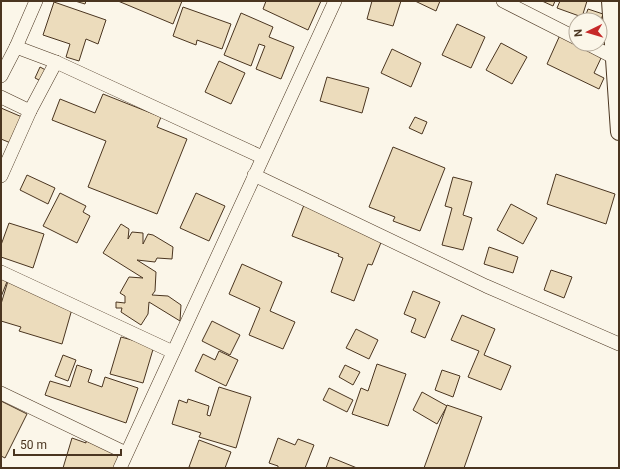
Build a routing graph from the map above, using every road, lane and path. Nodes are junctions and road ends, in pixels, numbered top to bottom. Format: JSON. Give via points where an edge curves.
{"nodes":[{"id":1,"x":36,"y":1,"type":"edge"},
{"id":2,"x":335,"y":1,"type":"edge"},
{"id":3,"x":503,"y":1,"type":"edge"},
{"id":4,"x":610,"y":1,"type":"edge"},
{"id":5,"x":568,"y":34,"type":"edge"},
{"id":6,"x":16,"y":47,"type":"junction"},
{"id":7,"x":603,"y":52,"type":"edge"},
{"id":8,"x":617,"y":59,"type":"edge"},
{"id":9,"x":56,"y":62,"type":"junction"},
{"id":10,"x":1,"y":76,"type":"edge"},
{"id":11,"x":1,"y":97,"type":"edge"},
{"id":12,"x":30,"y":111,"type":"junction"},
{"id":13,"x":619,"y":132,"type":"edge"},
{"id":14,"x":262,"y":157,"type":"junction"},
{"id":15,"x":254,"y":175,"type":"junction"},
{"id":16,"x":1,"y":176,"type":"edge"},
{"id":17,"x":1,"y":272,"type":"edge"},
{"id":18,"x":619,"y":344,"type":"edge"},
{"id":19,"x":173,"y":352,"type":"junction"},
{"id":20,"x":1,"y":393,"type":"edge"},
{"id":21,"x":126,"y":453,"type":"junction"},
{"id":22,"x":120,"y":468,"type":"edge"}],
"edges":[{"from":1,"to":6,"type":"street"},
{"from":2,"to":14,"type":"street"},
{"from":3,"to":5,"type":"street"},
{"from":4,"to":8,"type":"street"},
{"from":6,"to":9,"type":"street"},
{"from":6,"to":10,"type":"street"},
{"from":7,"to":8,"type":"street"},
{"from":8,"to":13,"type":"street"},
{"from":9,"to":12,"type":"street"},
{"from":9,"to":14,"type":"street"},
{"from":11,"to":12,"type":"street"},
{"from":12,"to":16,"type":"street"},
{"from":14,"to":15,"type":"street"},
{"from":15,"to":18,"type":"street","via":[[486,286]]},
{"from":15,"to":19,"type":"street"},
{"from":17,"to":19,"type":"street"},
{"from":19,"to":21,"type":"street"},
{"from":20,"to":21,"type":"street"},
{"from":21,"to":22,"type":"street"}]}
